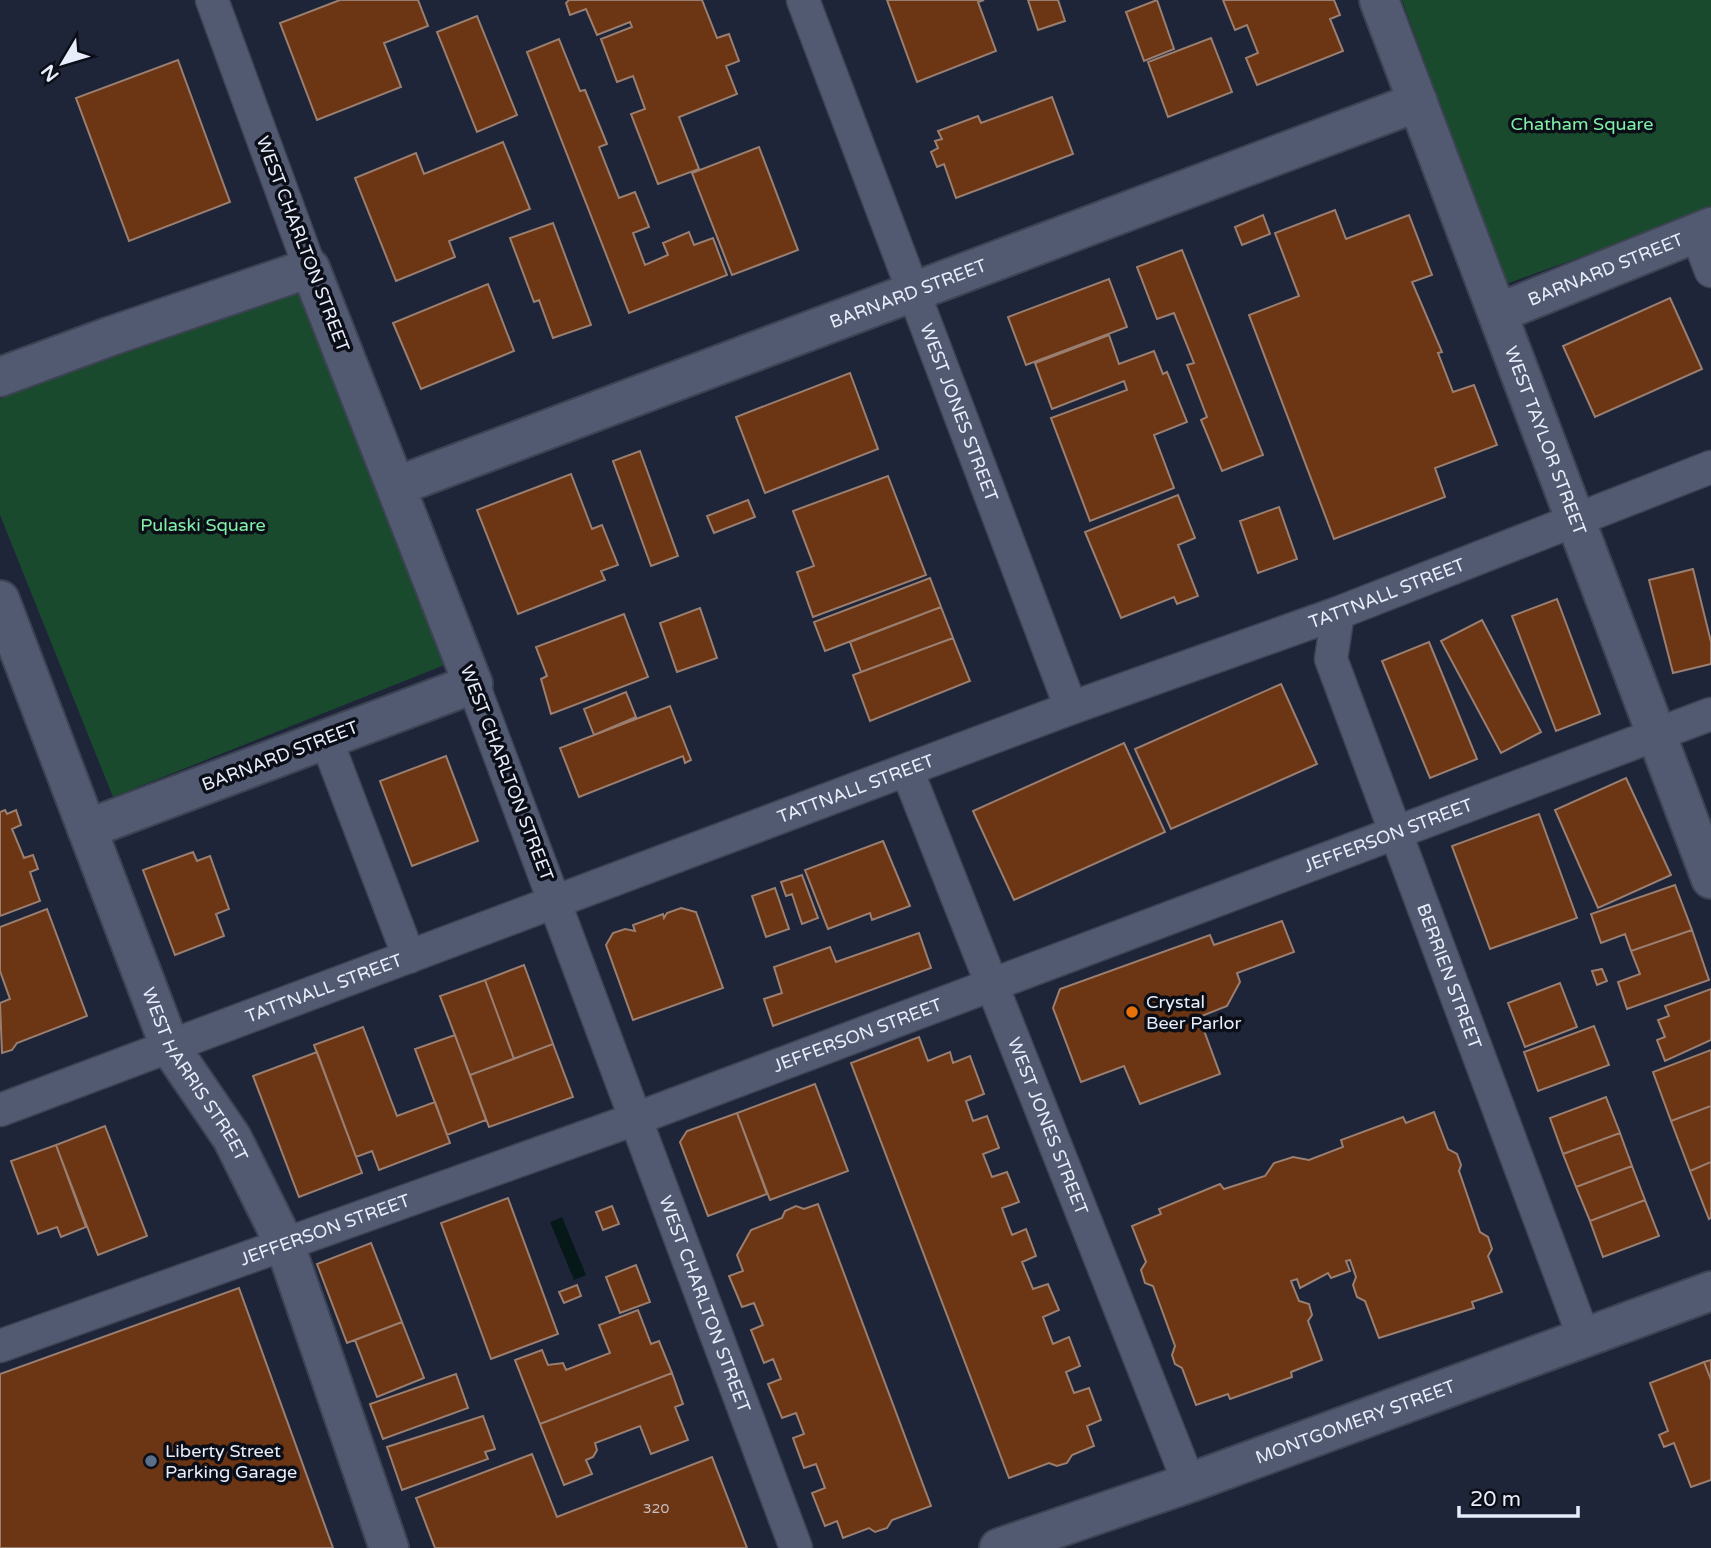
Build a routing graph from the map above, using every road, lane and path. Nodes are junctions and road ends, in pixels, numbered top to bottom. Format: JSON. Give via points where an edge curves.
{"nodes":[{"id":1,"x":212,"y":0,"type":"edge"},
{"id":2,"x":803,"y":0,"type":"edge"},
{"id":3,"x":1379,"y":0,"type":"edge"},
{"id":4,"x":1418,"y":102,"type":"junction"},
{"id":5,"x":1704,"y":230,"type":"edge"},
{"id":6,"x":310,"y":268,"type":"junction"},
{"id":7,"x":1711,"y":271,"type":"edge"},
{"id":8,"x":913,"y":292,"type":"junction"},
{"id":9,"x":1498,"y":313,"type":"junction"},
{"id":10,"x":0,"y":377,"type":"edge"},
{"id":11,"x":1711,"y":467,"type":"edge"},
{"id":12,"x":397,"y":486,"type":"junction"},
{"id":13,"x":1576,"y":518,"type":"junction"},
{"id":14,"x":1,"y":604,"type":"edge"},
{"id":15,"x":1338,"y":613,"type":"junction"},
{"id":16,"x":473,"y":684,"type":"junction"},
{"id":17,"x":1072,"y":708,"type":"junction"},
{"id":18,"x":1711,"y":714,"type":"edge"},
{"id":19,"x":1658,"y":734,"type":"junction"},
{"id":20,"x":326,"y":739,"type":"junction"},
{"id":21,"x":907,"y":770,"type":"junction"},
{"id":22,"x":87,"y":829,"type":"junction"},
{"id":23,"x":1398,"y":832,"type":"junction"},
{"id":24,"x":1711,"y":879,"type":"edge"},
{"id":25,"x":556,"y":902,"type":"junction"},
{"id":26,"x":409,"y":957,"type":"junction"},
{"id":27,"x":994,"y":985,"type":"junction"},
{"id":28,"x":170,"y":1047,"type":"junction"},
{"id":29,"x":0,"y":1111,"type":"edge"},
{"id":30,"x":638,"y":1118,"type":"junction"},
{"id":31,"x":285,"y":1245,"type":"junction"},
{"id":32,"x":1711,"y":1291,"type":"edge"},
{"id":33,"x":1584,"y":1338,"type":"junction"},
{"id":34,"x":0,"y":1346,"type":"edge"},
{"id":35,"x":1189,"y":1482,"type":"junction"},
{"id":36,"x":389,"y":1548,"type":"edge"},
{"id":37,"x":796,"y":1548,"type":"edge"},
{"id":38,"x":999,"y":1548,"type":"edge"}],
"edges":[{"from":1,"to":6,"type":"street","name":"WEST CHARLTON STREET"},
{"from":2,"to":8,"type":"street","name":"WEST JONES STREET"},
{"from":3,"to":4,"type":"street","name":"WEST TAYLOR STREET"},
{"from":4,"to":8,"type":"street","name":"BARNARD STREET"},
{"from":4,"to":9,"type":"street","name":"WEST TAYLOR STREET"},
{"from":5,"to":7,"type":"street"},
{"from":5,"to":9,"type":"street","name":"BARNARD STREET"},
{"from":6,"to":10,"type":"street"},
{"from":6,"to":12,"type":"street","name":"WEST CHARLTON STREET"},
{"from":8,"to":12,"type":"street","name":"BARNARD STREET"},
{"from":8,"to":17,"type":"street","name":"WEST JONES STREET"},
{"from":9,"to":13,"type":"street","name":"WEST TAYLOR STREET"},
{"from":11,"to":13,"type":"street","name":"TATTNALL STREET"},
{"from":12,"to":16,"type":"street","name":"WEST CHARLTON STREET"},
{"from":13,"to":15,"type":"street","name":"TATTNALL STREET"},
{"from":13,"to":19,"type":"street","name":"WEST TAYLOR STREET"},
{"from":14,"to":22,"type":"street","name":"WEST HARRIS STREET"},
{"from":15,"to":17,"type":"street","name":"TATTNALL STREET"},
{"from":15,"to":23,"type":"street","name":"BERRIEN STREET","via":[[1331,659]]},
{"from":16,"to":20,"type":"street","name":"BARNARD STREET"},
{"from":16,"to":25,"type":"street","name":"WEST CHARLTON STREET"},
{"from":17,"to":21,"type":"street","name":"TATTNALL STREET"},
{"from":18,"to":19,"type":"street","name":"JEFFERSON STREET"},
{"from":19,"to":23,"type":"street","name":"JEFFERSON STREET"},
{"from":19,"to":24,"type":"street","name":"WEST TAYLOR STREET"},
{"from":20,"to":22,"type":"street","name":"BARNARD STREET"},
{"from":20,"to":26,"type":"street"},
{"from":21,"to":25,"type":"street","name":"TATTNALL STREET"},
{"from":21,"to":27,"type":"street","name":"WEST JONES STREET"},
{"from":22,"to":28,"type":"street","name":"WEST HARRIS STREET"},
{"from":23,"to":27,"type":"street","name":"JEFFERSON STREET"},
{"from":23,"to":33,"type":"street","name":"BERRIEN STREET"},
{"from":25,"to":26,"type":"street","name":"TATTNALL STREET"},
{"from":25,"to":30,"type":"street","name":"WEST CHARLTON STREET"},
{"from":26,"to":28,"type":"street","name":"TATTNALL STREET"},
{"from":27,"to":30,"type":"street","name":"JEFFERSON STREET"},
{"from":27,"to":35,"type":"street","name":"WEST JONES STREET"},
{"from":28,"to":29,"type":"street","name":"TATTNALL STREET"},
{"from":28,"to":31,"type":"street","name":"WEST HARRIS STREET","via":[[232,1138]]},
{"from":30,"to":31,"type":"street","name":"JEFFERSON STREET"},
{"from":30,"to":37,"type":"street","name":"WEST CHARLTON STREET"},
{"from":31,"to":34,"type":"street","name":"JEFFERSON STREET"},
{"from":31,"to":36,"type":"street","name":"WEST HARRIS STREET"},
{"from":32,"to":33,"type":"street","name":"MONTGOMERY STREET"},
{"from":33,"to":35,"type":"street","name":"MONTGOMERY STREET"},
{"from":35,"to":38,"type":"street","name":"MONTGOMERY STREET"}]}
